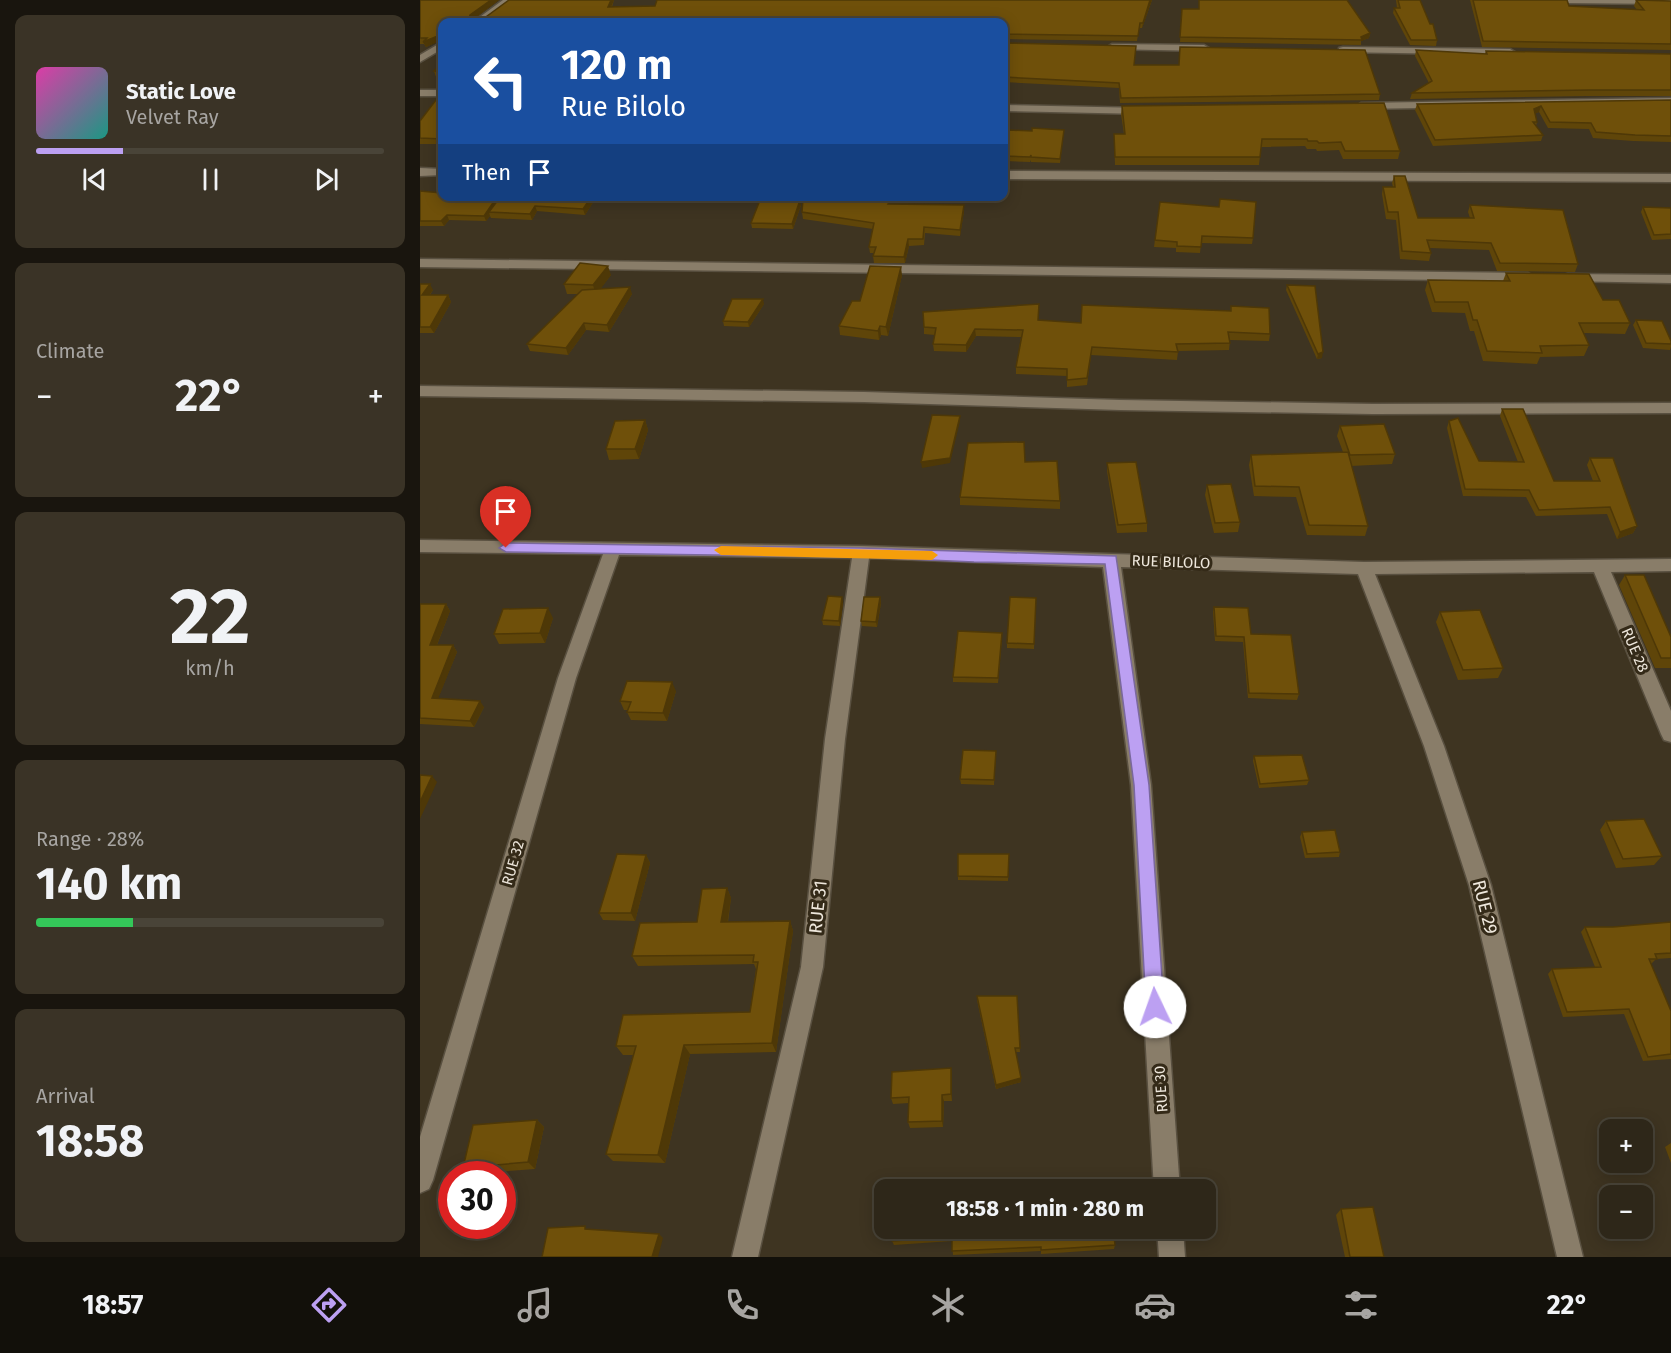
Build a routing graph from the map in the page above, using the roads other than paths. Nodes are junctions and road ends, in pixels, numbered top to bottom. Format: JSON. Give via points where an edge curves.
{"nodes":[{"id":1,"x":508,"y":0,"type":"edge"},
{"id":2,"x":1559,"y":0,"type":"edge"},
{"id":3,"x":1671,"y":1,"type":"edge"},
{"id":4,"x":483,"y":18,"type":"edge"},
{"id":5,"x":438,"y":47,"type":"edge"},
{"id":6,"x":1104,"y":47,"type":"edge"},
{"id":7,"x":1219,"y":49,"type":"edge"},
{"id":8,"x":1336,"y":50,"type":"edge"},
{"id":9,"x":1519,"y":53,"type":"edge"},
{"id":10,"x":421,"y":58,"type":"edge"},
{"id":11,"x":420,"y":93,"type":"edge"},
{"id":12,"x":438,"y":93,"type":"edge"},
{"id":13,"x":1671,"y":101,"type":"edge"},
{"id":14,"x":1349,"y":106,"type":"edge"},
{"id":15,"x":1008,"y":108,"type":"edge"},
{"id":16,"x":1157,"y":111,"type":"edge"},
{"id":17,"x":420,"y":172,"type":"edge"},
{"id":18,"x":438,"y":172,"type":"edge"},
{"id":19,"x":1008,"y":175,"type":"edge"},
{"id":20,"x":1671,"y":178,"type":"edge"},
{"id":21,"x":420,"y":263,"type":"edge"},
{"id":22,"x":1671,"y":279,"type":"edge"},
{"id":23,"x":420,"y":391,"type":"edge"},
{"id":24,"x":1671,"y":408,"type":"edge"},
{"id":25,"x":420,"y":546,"type":"edge"},
{"id":26,"x":613,"y":549,"type":"junction"},
{"id":27,"x":861,"y":552,"type":"junction"},
{"id":28,"x":1111,"y":560,"type":"junction"},
{"id":29,"x":1599,"y":565,"type":"junction"},
{"id":30,"x":1671,"y":565,"type":"edge"},
{"id":31,"x":1364,"y":568,"type":"junction"},
{"id":32,"x":1671,"y":734,"type":"edge"},
{"id":33,"x":1166,"y":1179,"type":"edge"},
{"id":34,"x":420,"y":1180,"type":"edge"},
{"id":35,"x":1171,"y":1239,"type":"edge"},
{"id":36,"x":745,"y":1257,"type":"edge"},
{"id":37,"x":1172,"y":1257,"type":"edge"},
{"id":38,"x":1570,"y":1257,"type":"edge"}],
"edges":[{"from":1,"to":4,"type":"street"},
{"from":2,"to":3,"type":"street"},
{"from":5,"to":10,"type":"street"},
{"from":6,"to":7,"type":"street"},
{"from":8,"to":9,"type":"street"},
{"from":11,"to":12,"type":"street"},
{"from":13,"to":14,"type":"street"},
{"from":15,"to":16,"type":"street"},
{"from":17,"to":18,"type":"street"},
{"from":19,"to":20,"type":"street"},
{"from":21,"to":22,"type":"street"},
{"from":23,"to":24,"type":"street","via":[[1350,409]]},
{"from":25,"to":26,"type":"street","name":"RUE BILOLO"},
{"from":26,"to":27,"type":"street","name":"RUE BILOLO"},
{"from":26,"to":34,"type":"street","name":"RUE 32","via":[[567,678]]},
{"from":27,"to":28,"type":"street","name":"RUE BILOLO"},
{"from":27,"to":36,"type":"street","name":"RUE 31","via":[[835,739],[812,967]]},
{"from":28,"to":31,"type":"street","name":"RUE BILOLO"},
{"from":28,"to":33,"type":"street","name":"RUE 30","via":[[1141,785]]},
{"from":29,"to":30,"type":"street","name":"RUE BILOLO"},
{"from":29,"to":31,"type":"street","name":"RUE BILOLO"},
{"from":29,"to":32,"type":"street","name":"RUE 28"},
{"from":31,"to":38,"type":"street","name":"RUE 29","via":[[1434,746],[1480,885]]},
{"from":35,"to":37,"type":"street"}]}
